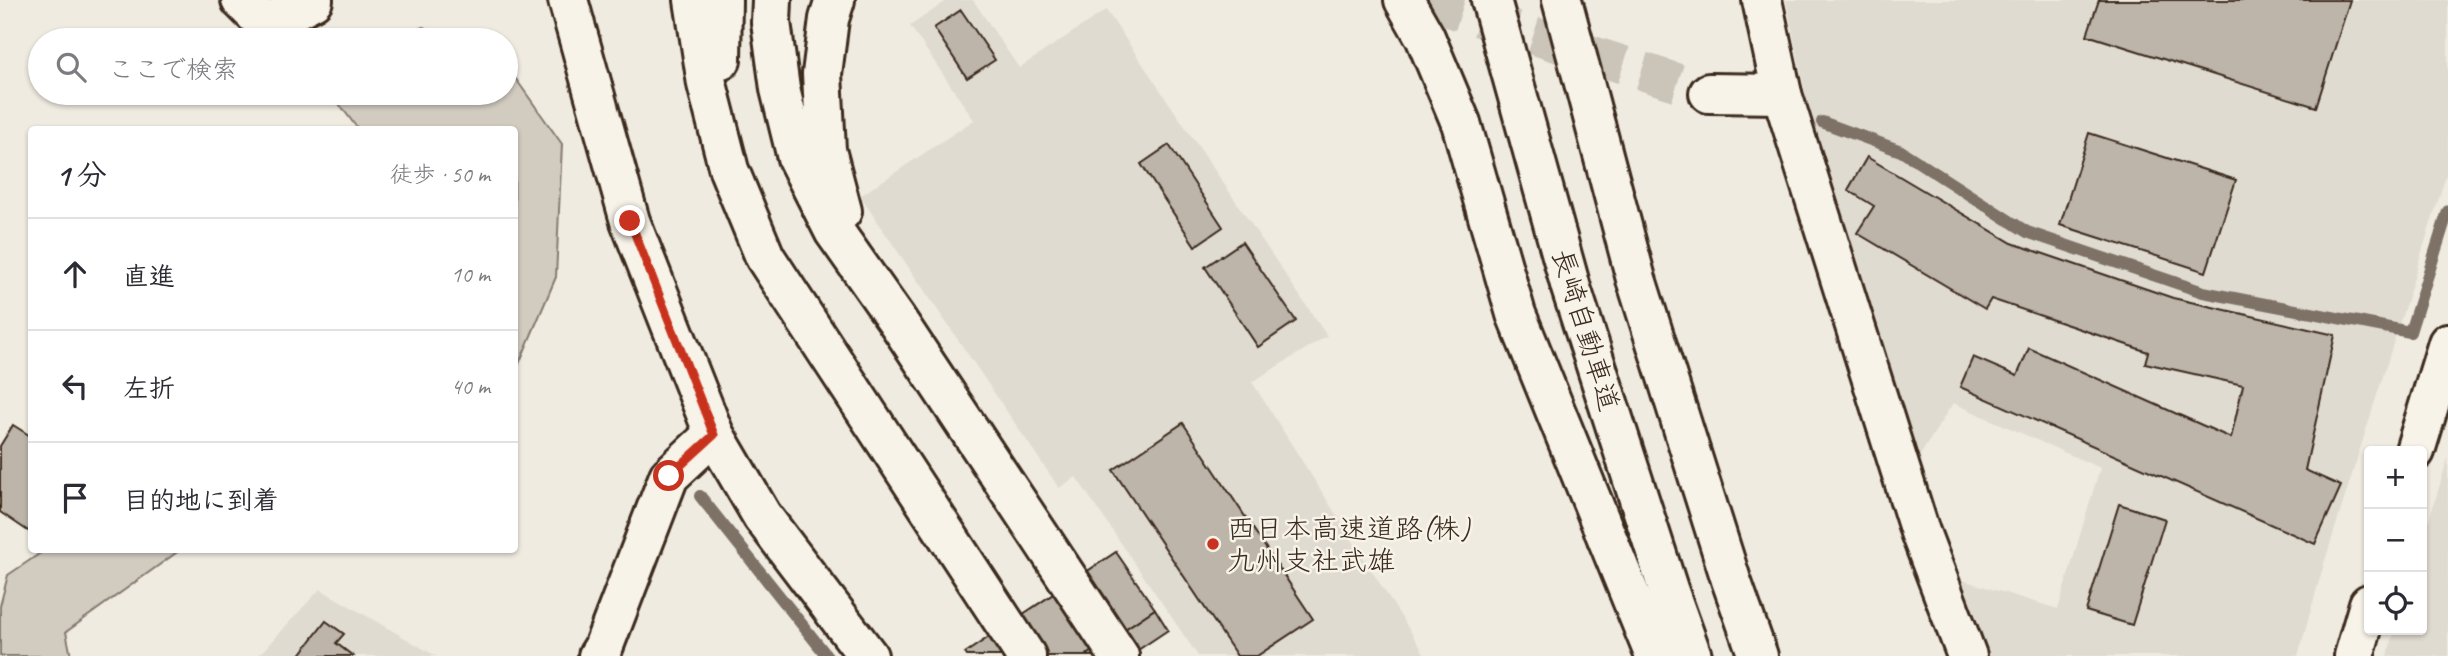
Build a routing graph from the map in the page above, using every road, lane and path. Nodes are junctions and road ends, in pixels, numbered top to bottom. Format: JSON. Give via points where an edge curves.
{"nodes":[{"id":1,"x":241,"y":0,"type":"edge"},
{"id":2,"x":313,"y":0,"type":"edge"},
{"id":3,"x":568,"y":0,"type":"edge"},
{"id":4,"x":694,"y":0,"type":"edge"},
{"id":5,"x":722,"y":0,"type":"edge"},
{"id":6,"x":772,"y":0,"type":"edge"},
{"id":7,"x":835,"y":0,"type":"edge"},
{"id":8,"x":1404,"y":0,"type":"edge"},
{"id":9,"x":1492,"y":0,"type":"edge"},
{"id":10,"x":1562,"y":0,"type":"edge"},
{"id":11,"x":1762,"y":0,"type":"edge"},
{"id":12,"x":1709,"y":93,"type":"tunnel mouth"},
{"id":13,"x":1782,"y":94,"type":"junction"},
{"id":14,"x":729,"y":170,"type":"junction"},
{"id":15,"x":897,"y":319,"type":"junction"},
{"id":16,"x":2448,"y":343,"type":"edge"},
{"id":17,"x":714,"y":435,"type":"junction"},
{"id":18,"x":2417,"y":446,"type":"edge"},
{"id":19,"x":2364,"y":621,"type":"edge"},
{"id":20,"x":598,"y":656,"type":"edge"},
{"id":21,"x":868,"y":656,"type":"edge"},
{"id":22,"x":1026,"y":656,"type":"edge"},
{"id":23,"x":1119,"y":656,"type":"edge"},
{"id":24,"x":1656,"y":656,"type":"edge"},
{"id":25,"x":1692,"y":656,"type":"edge"},
{"id":26,"x":1758,"y":656,"type":"edge"},
{"id":27,"x":1967,"y":656,"type":"edge"},
{"id":28,"x":2354,"y":656,"type":"edge"}],
"edges":[{"from":1,"to":2,"type":"main road","via":[[265,25]]},
{"from":3,"to":17,"type":"main road","via":[[630,221]]},
{"from":4,"to":14,"type":"main road","via":[[707,84]]},
{"from":5,"to":14,"type":"main road","via":[[721,80]]},
{"from":6,"to":15,"type":"main road","via":[[780,89],[797,158],[834,231]]},
{"from":7,"to":15,"type":"main road","via":[[822,74],[826,150],[846,225]]},
{"from":8,"to":24,"type":"main road","via":[[1461,123],[1516,314]]},
{"from":9,"to":25,"type":"main road","name":"長崎自動車道","via":[[1571,288]]},
{"from":10,"to":26,"type":"main road","via":[[1636,279]]},
{"from":11,"to":13,"type":"main road"},
{"from":12,"to":13,"type":"main road"},
{"from":13,"to":27,"type":"main road","via":[[1920,532]]},
{"from":14,"to":22,"type":"main road","via":[[765,257]]},
{"from":15,"to":23,"type":"main road"},
{"from":16,"to":18,"type":"main road"},
{"from":17,"to":20,"type":"main road","via":[[669,476]]},
{"from":17,"to":21,"type":"main road","via":[[762,516]]},
{"from":19,"to":28,"type":"main road"}]}
